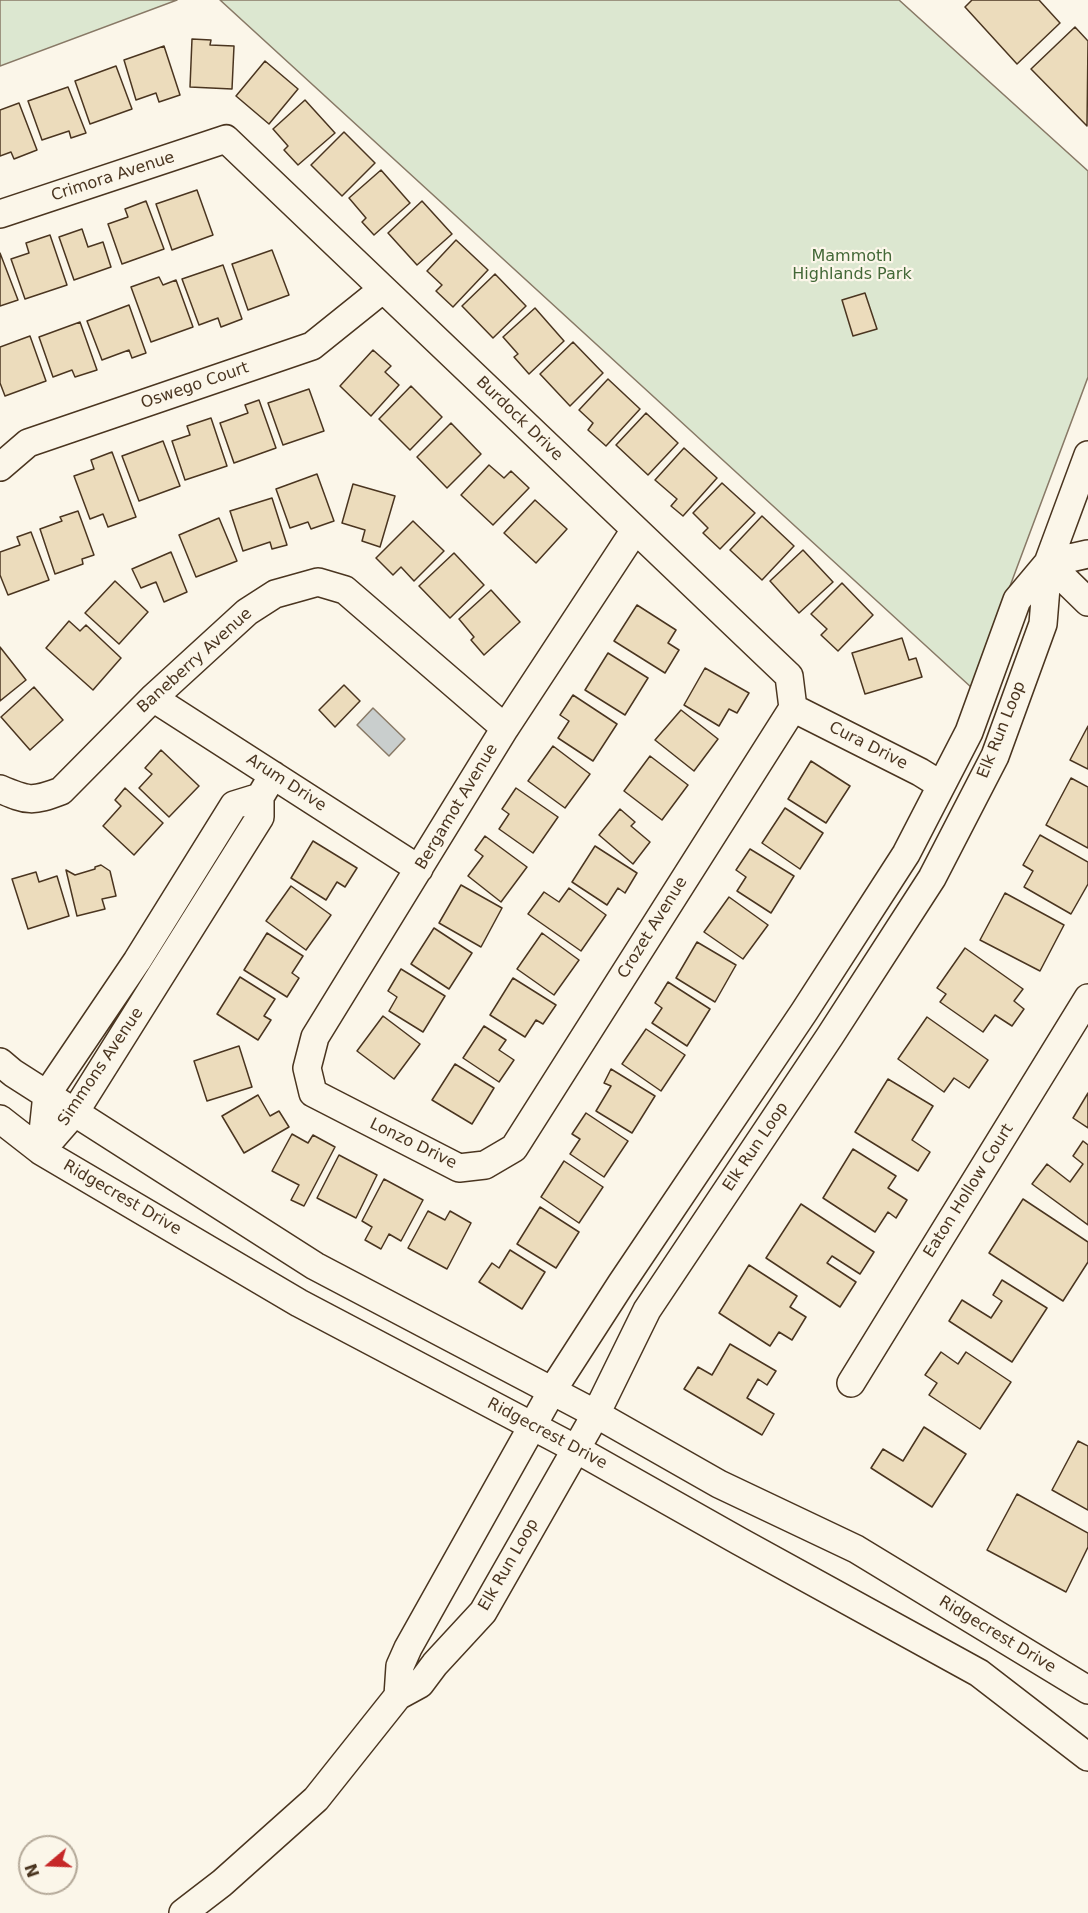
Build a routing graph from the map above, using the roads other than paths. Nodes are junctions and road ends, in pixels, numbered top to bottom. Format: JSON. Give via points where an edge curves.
{"nodes":[{"id":1,"x":226,"y":139,"type":"joint"},
{"id":2,"x":0,"y":214,"type":"edge"},
{"id":3,"x":383,"y":289,"type":"junction"},
{"id":4,"x":1088,"y":455,"type":"edge"},
{"id":5,"x":0,"y":467,"type":"edge"},
{"id":6,"x":635,"y":530,"type":"junction"},
{"id":7,"x":1088,"y":554,"type":"edge"},
{"id":8,"x":1048,"y":563,"type":"junction"},
{"id":9,"x":1088,"y":602,"type":"edge"},
{"id":10,"x":153,"y":698,"type":"junction"},
{"id":11,"x":793,"y":708,"type":"junction"},
{"id":12,"x":505,"y":728,"type":"junction"},
{"id":13,"x":941,"y":785,"type":"junction"},
{"id":14,"x":267,"y":786,"type":"junction"},
{"id":15,"x":0,"y":789,"type":"edge"},
{"id":16,"x":419,"y":869,"type":"junction"},
{"id":17,"x":1088,"y":998,"type":"edge"},
{"id":18,"x":0,"y":1062,"type":"edge"},
{"id":19,"x":313,"y":1093,"type":"joint"},
{"id":20,"x":46,"y":1094,"type":"junction"},
{"id":21,"x":75,"y":1112,"type":"junction"},
{"id":22,"x":0,"y":1119,"type":"edge"},
{"id":23,"x":514,"y":1148,"type":"joint"},
{"id":24,"x":41,"y":1151,"type":"junction"},
{"id":25,"x":851,"y":1383,"type":"dead end"},
{"id":26,"x":552,"y":1391,"type":"junction"},
{"id":27,"x":596,"y":1414,"type":"junction"},
{"id":28,"x":532,"y":1426,"type":"junction"},
{"id":29,"x":576,"y":1449,"type":"junction"},
{"id":30,"x":1088,"y":1690,"type":"edge"},
{"id":31,"x":398,"y":1696,"type":"junction"},
{"id":32,"x":1088,"y":1757,"type":"edge"},
{"id":33,"x":183,"y":1913,"type":"edge"}],
"edges":[{"from":1,"to":2,"type":"street","name":"Crimora Avenue"},
{"from":1,"to":3,"type":"street","name":"Burdock Drive"},
{"from":3,"to":5,"type":"street","name":"Oswego Court","via":[[312,346],[28,443]]},
{"from":3,"to":6,"type":"street","name":"Burdock Drive"},
{"from":4,"to":8,"type":"street","name":"Elk Run Loop"},
{"from":6,"to":11,"type":"street","name":"Burdock Drive","via":[[789,676]]},
{"from":6,"to":12,"type":"street","name":"Bergamot Avenue"},
{"from":7,"to":8,"type":"street"},
{"from":8,"to":9,"type":"street"},
{"from":8,"to":13,"type":"street","name":"Elk Run Loop","via":[[1017,600],[969,732]]},
{"from":8,"to":27,"type":"street","name":"Elk Run Loop","via":[[1043,624],[995,756],[932,878],[647,1310]]},
{"from":10,"to":12,"type":"street","name":"Baneberry Avenue","via":[[247,612],[275,594],[318,582],[345,590]]},
{"from":10,"to":14,"type":"street","name":"Arum Drive"},
{"from":10,"to":15,"type":"street","name":"Baneberry Avenue","via":[[61,791],[25,800]]},
{"from":11,"to":13,"type":"street","name":"Cura Drive"},
{"from":11,"to":23,"type":"street","name":"Crozet Avenue"},
{"from":12,"to":16,"type":"street","name":"Bergamot Avenue"},
{"from":13,"to":26,"type":"street","name":"Elk Run Loop","via":[[900,864]]},
{"from":14,"to":16,"type":"street","name":"Arum Drive"},
{"from":14,"to":20,"type":"street","name":"Simmons Avenue","via":[[234,805],[137,961]]},
{"from":14,"to":21,"type":"street","name":"Simmons Avenue","via":[[260,817]]},
{"from":16,"to":19,"type":"street","name":"Bergamot Avenue","via":[[315,1037],[307,1068]]},
{"from":17,"to":25,"type":"street","name":"Eaton Hollow Court"},
{"from":18,"to":20,"type":"street","name":"Ridgecrest Drive"},
{"from":19,"to":23,"type":"street","name":"Lonzo Drive","via":[[459,1168],[485,1165]]},
{"from":20,"to":21,"type":"street","name":"Ridgecrest Drive"},
{"from":20,"to":24,"type":"street","name":"Simmons Avenue"},
{"from":21,"to":24,"type":"street","name":"Simmons Avenue"},
{"from":21,"to":26,"type":"street","name":"Ridgecrest Drive","via":[[315,1266]]},
{"from":22,"to":24,"type":"street","name":"Ridgecrest Drive"},
{"from":24,"to":28,"type":"street","name":"Ridgecrest Drive","via":[[299,1303]]},
{"from":26,"to":27,"type":"street","name":"Ridgecrest Drive"},
{"from":26,"to":28,"type":"street","name":"Elk Run Loop"},
{"from":27,"to":29,"type":"street","name":"Elk Run Loop"},
{"from":27,"to":30,"type":"street","name":"Ridgecrest Drive","via":[[719,1484],[856,1549]]},
{"from":28,"to":29,"type":"street","name":"Ridgecrest Drive"},
{"from":28,"to":31,"type":"street","name":"Elk Run Loop","via":[[408,1648],[400,1666]]},
{"from":29,"to":31,"type":"street","name":"Elk Run Loop","via":[[483,1612],[420,1684]]},
{"from":29,"to":32,"type":"street","name":"Ridgecrest Drive","via":[[979,1673]]},
{"from":31,"to":33,"type":"street","name":"Elk Run Loop","via":[[316,1799]]}]}
